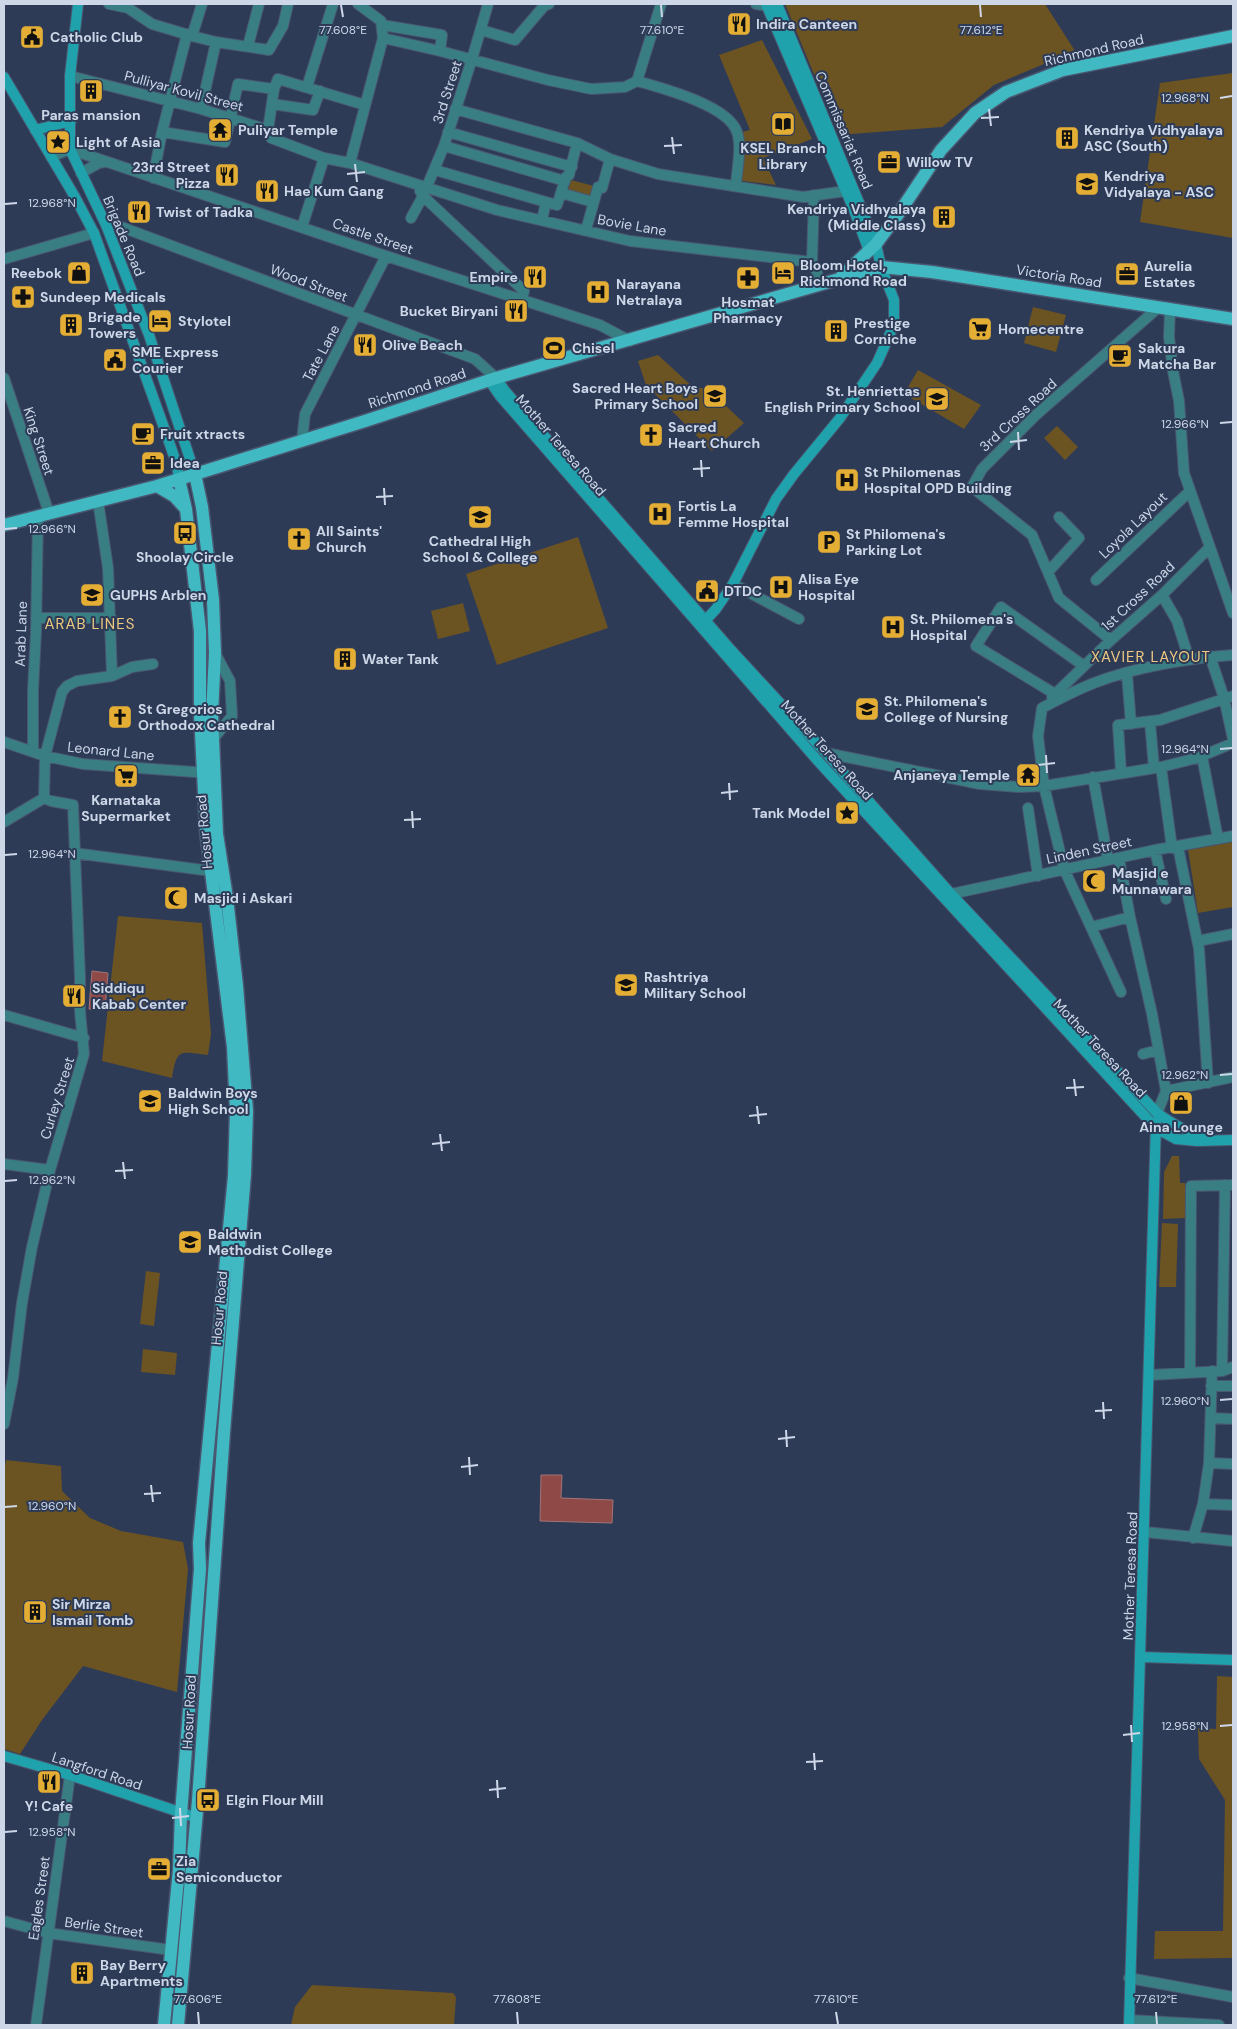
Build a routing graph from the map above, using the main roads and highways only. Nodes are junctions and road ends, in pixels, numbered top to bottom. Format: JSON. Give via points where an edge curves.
{"nodes":[{"id":1,"x":1233,"y":36,"type":"edge"},
{"id":2,"x":881,"y":267,"type":"joint"},
{"id":3,"x":840,"y":279,"type":"junction"},
{"id":4,"x":1233,"y":319,"type":"edge"},
{"id":5,"x":195,"y":474,"type":"junction"},
{"id":6,"x":179,"y":479,"type":"junction"},
{"id":7,"x":157,"y":486,"type":"junction"},
{"id":8,"x":186,"y":509,"type":"junction"},
{"id":9,"x":4,"y":525,"type":"edge"},
{"id":10,"x":209,"y":773,"type":"junction"},
{"id":11,"x":164,"y":2025,"type":"edge"},
{"id":12,"x":178,"y":2025,"type":"edge"}],
"edges":[{"from":1,"to":3,"type":"main road","name":"Richmond Road","via":[[1063,70],[1006,92],[975,113],[941,150],[899,213],[872,247]]},
{"from":2,"to":3,"type":"main road","name":"Richmond Road"},
{"from":2,"to":4,"type":"main road","name":"Victoria Road"},
{"from":3,"to":5,"type":"main road","name":"Richmond Road","via":[[492,379]]},
{"from":5,"to":6,"type":"main road","name":"Richmond Road"},
{"from":5,"to":10,"type":"main road","name":"Hosur Road","via":[[207,546],[215,653]]},
{"from":6,"to":7,"type":"main road","name":"Richmond Road"},
{"from":6,"to":8,"type":"main road","name":"Hosur Road"},
{"from":7,"to":8,"type":"main road","via":[[174,496]]},
{"from":7,"to":9,"type":"main road","name":"Richmond Road"},
{"from":8,"to":10,"type":"main road","name":"Hosur Road","via":[[200,631],[200,714]]},
{"from":10,"to":11,"type":"main road","name":"Hosur Road","via":[[210,871],[233,1047],[236,1110],[234,1176],[198,1543],[200,1569],[179,1869]]},
{"from":10,"to":12,"type":"main road","name":"Hosur Road","via":[[227,898],[244,1057],[245,1174],[197,1818]]}]}
